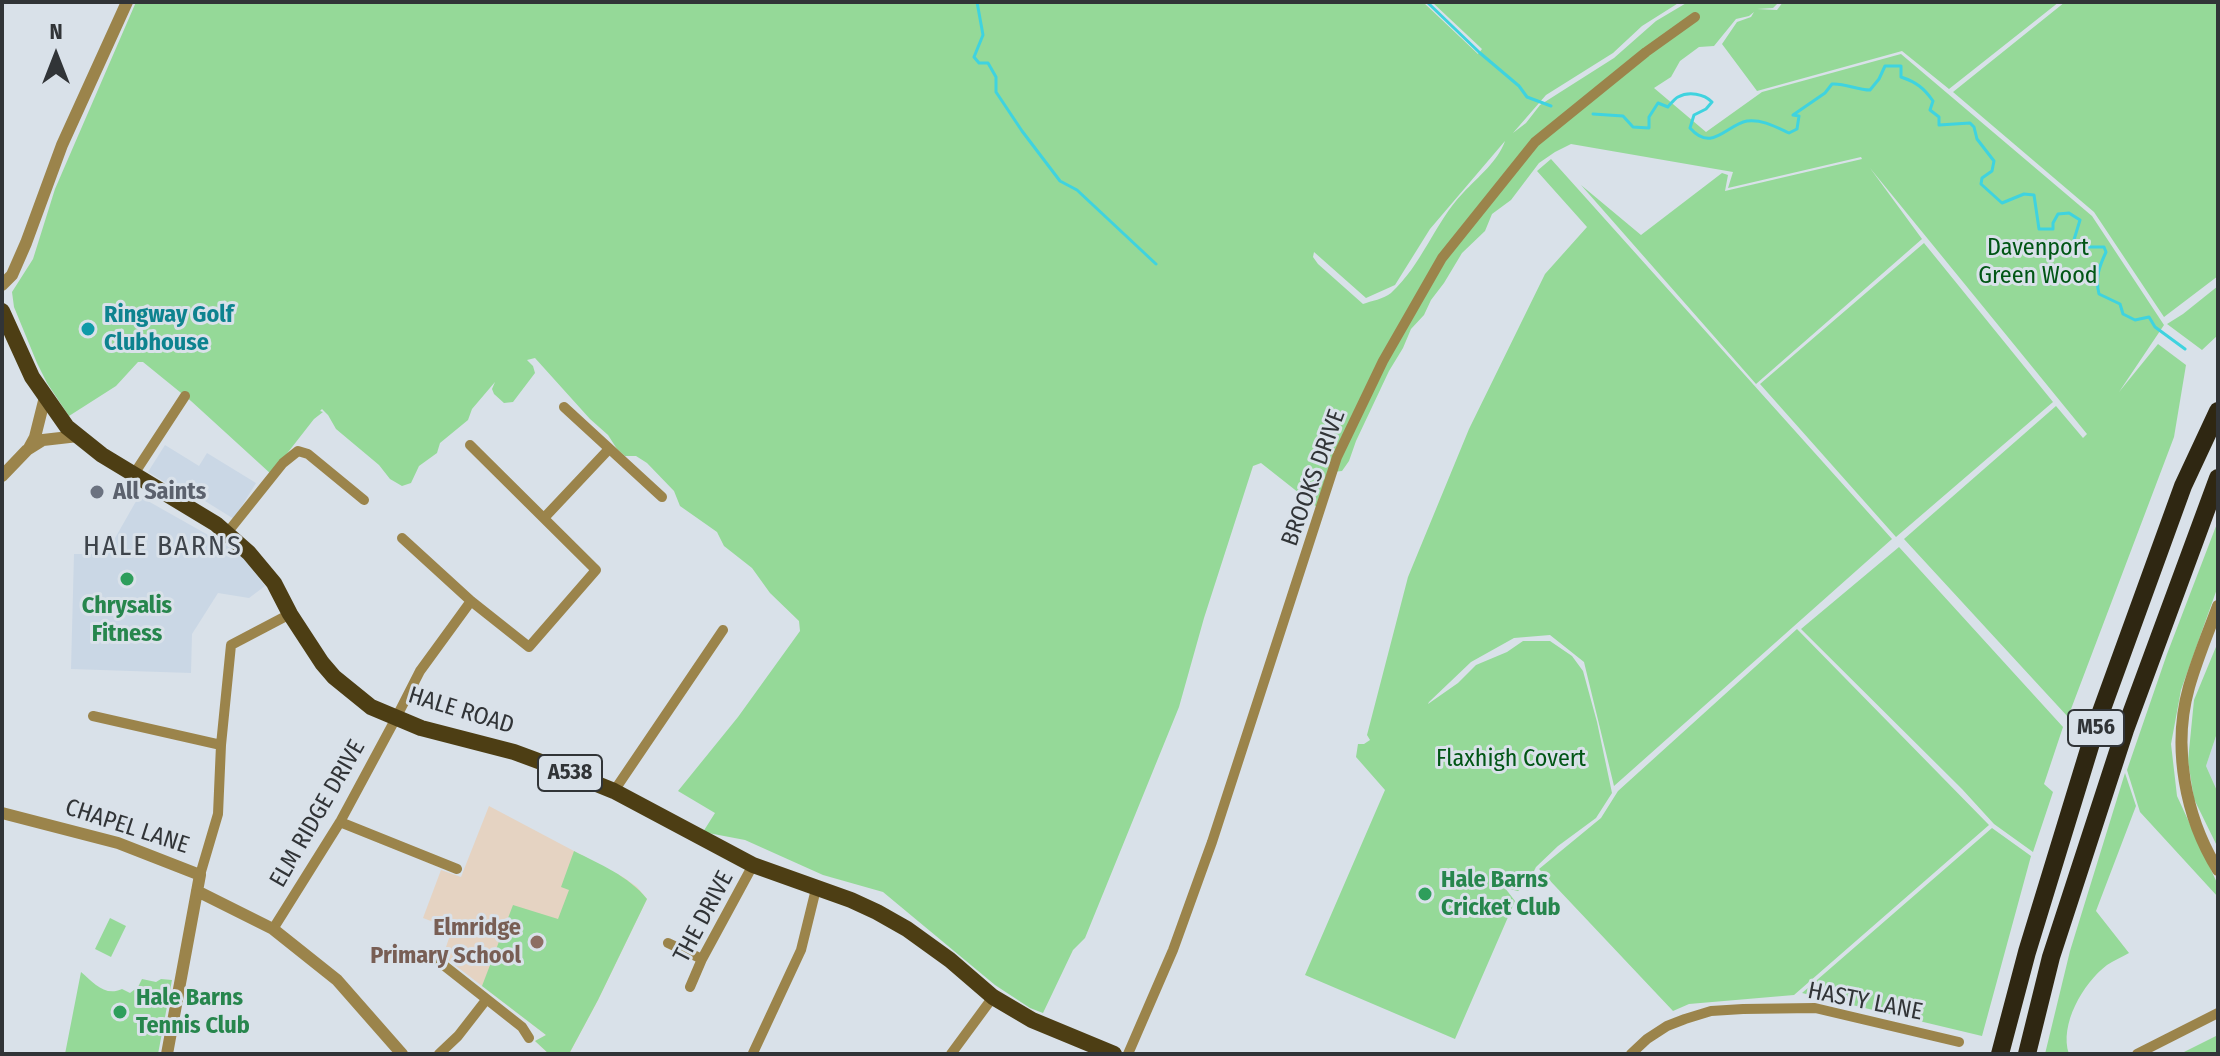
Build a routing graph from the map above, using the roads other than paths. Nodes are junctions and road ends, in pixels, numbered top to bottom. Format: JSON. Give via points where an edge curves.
{"nodes":[{"id":1,"x":127,"y":2,"type":"edge"},
{"id":2,"x":1695,"y":17,"type":"dead end"},
{"id":3,"x":2,"y":285,"type":"edge"},
{"id":4,"x":2,"y":311,"type":"edge"},
{"id":5,"x":185,"y":396,"type":"dead end"},
{"id":6,"x":45,"y":397,"type":"junction"},
{"id":7,"x":564,"y":407,"type":"dead end"},
{"id":8,"x":2218,"y":411,"type":"edge"},
{"id":9,"x":78,"y":436,"type":"junction"},
{"id":10,"x":470,"y":445,"type":"dead end"},
{"id":11,"x":609,"y":449,"type":"junction"},
{"id":12,"x":27,"y":450,"type":"junction"},
{"id":13,"x":134,"y":474,"type":"junction"},
{"id":14,"x":2,"y":476,"type":"edge"},
{"id":15,"x":2218,"y":478,"type":"edge"},
{"id":16,"x":662,"y":497,"type":"dead end"},
{"id":17,"x":364,"y":500,"type":"dead end"},
{"id":18,"x":544,"y":518,"type":"junction"},
{"id":19,"x":227,"y":533,"type":"junction"},
{"id":20,"x":402,"y":538,"type":"dead end"},
{"id":21,"x":471,"y":601,"type":"junction"},
{"id":22,"x":2218,"y":606,"type":"edge"},
{"id":23,"x":290,"y":614,"type":"junction"},
{"id":24,"x":723,"y":630,"type":"dead end"},
{"id":25,"x":93,"y":716,"type":"dead end"},
{"id":26,"x":396,"y":718,"type":"junction"},
{"id":27,"x":221,"y":745,"type":"junction"},
{"id":28,"x":614,"y":791,"type":"junction"},
{"id":29,"x":2,"y":813,"type":"edge"},
{"id":30,"x":340,"y":822,"type":"junction"},
{"id":31,"x":753,"y":865,"type":"junction"},
{"id":32,"x":457,"y":869,"type":"dead end"},
{"id":33,"x":2218,"y":870,"type":"edge"},
{"id":34,"x":200,"y":875,"type":"junction"},
{"id":35,"x":816,"y":889,"type":"junction"},
{"id":36,"x":197,"y":891,"type":"junction"},
{"id":37,"x":273,"y":929,"type":"junction"},
{"id":38,"x":668,"y":943,"type":"dead end"},
{"id":39,"x":702,"y":959,"type":"junction"},
{"id":40,"x":437,"y":960,"type":"dead end"},
{"id":41,"x":690,"y":987,"type":"dead end"},
{"id":42,"x":993,"y":997,"type":"junction"},
{"id":43,"x":486,"y":1000,"type":"junction"},
{"id":44,"x":2218,"y":1013,"type":"edge"},
{"id":45,"x":529,"y":1038,"type":"dead end"},
{"id":46,"x":1959,"y":1042,"type":"dead end"},
{"id":47,"x":753,"y":1053,"type":"edge"},
{"id":48,"x":167,"y":1054,"type":"edge"},
{"id":49,"x":402,"y":1054,"type":"edge"},
{"id":50,"x":439,"y":1054,"type":"edge"},
{"id":51,"x":951,"y":1054,"type":"edge"},
{"id":52,"x":1114,"y":1054,"type":"edge"},
{"id":53,"x":1128,"y":1054,"type":"edge"},
{"id":54,"x":1631,"y":1054,"type":"edge"},
{"id":55,"x":2000,"y":1054,"type":"edge"},
{"id":56,"x":2027,"y":1054,"type":"edge"},
{"id":57,"x":2137,"y":1054,"type":"edge"}],
"edges":[{"from":1,"to":3,"type":"street","via":[[62,145],[12,275]]},
{"from":2,"to":53,"type":"street","name":"BROOKS DRIVE","via":[[1535,142],[1442,258],[1383,361],[1337,457],[1212,842]]},
{"from":4,"to":6,"type":"main road","name":"HALE ROAD"},
{"from":5,"to":13,"type":"street"},
{"from":6,"to":9,"type":"main road","name":"HALE ROAD"},
{"from":6,"to":12,"type":"street"},
{"from":7,"to":11,"type":"street"},
{"from":8,"to":55,"type":"highway","number":"M56","via":[[2183,486],[2098,720]]},
{"from":9,"to":12,"type":"street","via":[[43,440]]},
{"from":9,"to":13,"type":"main road","name":"HALE ROAD","number":"A538"},
{"from":10,"to":18,"type":"street"},
{"from":11,"to":16,"type":"street"},
{"from":11,"to":18,"type":"street"},
{"from":12,"to":14,"type":"street"},
{"from":13,"to":19,"type":"main road","name":"HALE ROAD","number":"A538"},
{"from":15,"to":56,"type":"highway","number":"M56","via":[[2125,730],[2051,957]]},
{"from":17,"to":19,"type":"street","via":[[298,451]]},
{"from":18,"to":21,"type":"street","via":[[596,570],[529,647]]},
{"from":19,"to":23,"type":"main road","name":"HALE ROAD","number":"A538","via":[[260,564]]},
{"from":20,"to":21,"type":"street"},
{"from":21,"to":26,"type":"street","name":"ELM RIDGE DRIVE","via":[[420,671]]},
{"from":22,"to":33,"type":"street","via":[[2188,690],[2182,742],[2183,780]]},
{"from":23,"to":26,"type":"main road","name":"HALE ROAD","number":"A538","via":[[334,677],[371,707]]},
{"from":23,"to":27,"type":"street","via":[[231,645]]},
{"from":24,"to":28,"type":"street"},
{"from":25,"to":27,"type":"street"},
{"from":26,"to":28,"type":"main road","name":"HALE ROAD","number":"A538","via":[[514,752]]},
{"from":26,"to":30,"type":"street","name":"ELM RIDGE DRIVE"},
{"from":27,"to":34,"type":"street","via":[[218,814]]},
{"from":28,"to":31,"type":"main road","name":"HALE ROAD","number":"A538"},
{"from":29,"to":34,"type":"street","name":"CHAPEL LANE","via":[[118,843]]},
{"from":30,"to":32,"type":"street"},
{"from":30,"to":37,"type":"street","name":"ELM RIDGE DRIVE"},
{"from":31,"to":35,"type":"main road","name":"HALE ROAD","number":"A538"},
{"from":31,"to":39,"type":"street","name":"THE DRIVE"},
{"from":34,"to":36,"type":"street","name":"CHAPEL LANE"},
{"from":35,"to":42,"type":"main road","name":"HALE ROAD","number":"A538","via":[[851,900],[907,929]]},
{"from":35,"to":47,"type":"street","via":[[801,950]]},
{"from":36,"to":37,"type":"street"},
{"from":36,"to":48,"type":"street","name":"CHAPEL LANE"},
{"from":37,"to":49,"type":"street","via":[[337,980]]},
{"from":38,"to":39,"type":"street"},
{"from":39,"to":41,"type":"street","name":"THE DRIVE"},
{"from":40,"to":43,"type":"street"},
{"from":42,"to":51,"type":"street"},
{"from":42,"to":52,"type":"main road","name":"HALE ROAD","number":"A538","via":[[1032,1020]]},
{"from":43,"to":45,"type":"street"},
{"from":43,"to":50,"type":"street"},
{"from":44,"to":57,"type":"street"},
{"from":46,"to":54,"type":"street","name":"HASTY LANE","via":[[1815,1008],[1743,1009],[1711,1011],[1676,1022]]}]}
